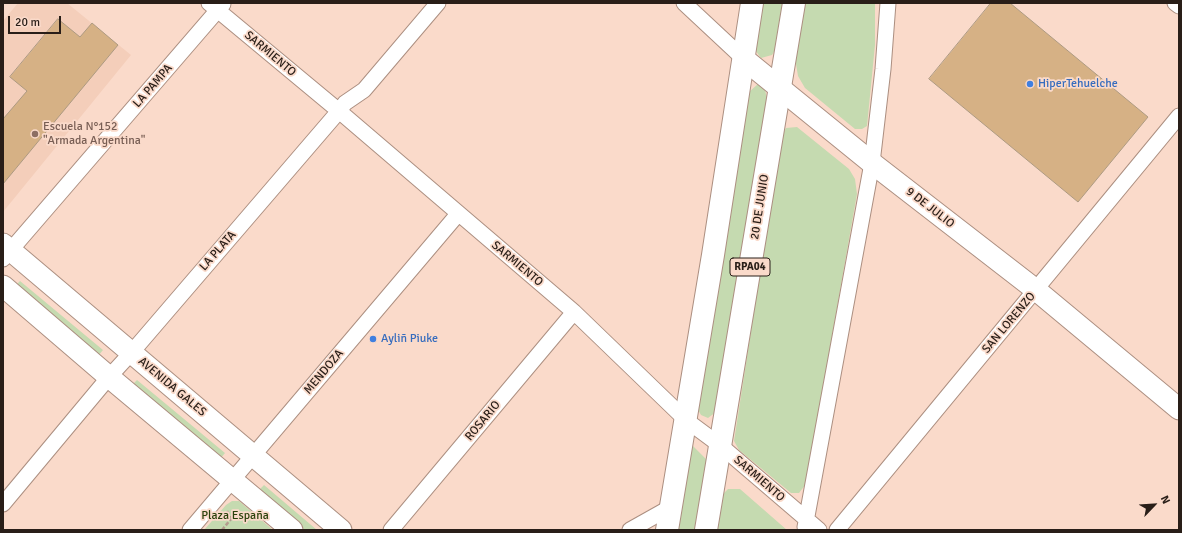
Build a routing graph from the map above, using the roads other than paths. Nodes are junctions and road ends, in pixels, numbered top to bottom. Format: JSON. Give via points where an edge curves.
{"nodes":[{"id":1,"x":438,"y":3,"type":"edge"},
{"id":2,"x":684,"y":3,"type":"edge"},
{"id":3,"x":752,"y":3,"type":"edge"},
{"id":4,"x":794,"y":3,"type":"edge"},
{"id":5,"x":888,"y":3,"type":"edge"},
{"id":6,"x":1175,"y":3,"type":"edge"},
{"id":7,"x":217,"y":5,"type":"edge"},
{"id":8,"x":1179,"y":6,"type":"edge"},
{"id":9,"x":744,"y":59,"type":"junction"},
{"id":10,"x":780,"y":87,"type":"junction"},
{"id":11,"x":339,"y":111,"type":"junction"},
{"id":12,"x":1179,"y":116,"type":"edge"},
{"id":13,"x":872,"y":163,"type":"junction"},
{"id":14,"x":458,"y":214,"type":"junction"},
{"id":15,"x":6,"y":251,"type":"edge"},
{"id":16,"x":3,"y":286,"type":"edge"},
{"id":17,"x":1036,"y":290,"type":"junction"},
{"id":18,"x":574,"y":312,"type":"junction"},
{"id":19,"x":132,"y":352,"type":"junction"},
{"id":20,"x":109,"y":377,"type":"junction"},
{"id":21,"x":1179,"y":409,"type":"edge"},
{"id":22,"x":686,"y":420,"type":"junction"},
{"id":23,"x":721,"y":446,"type":"junction"},
{"id":24,"x":253,"y":455,"type":"junction"},
{"id":25,"x":232,"y":480,"type":"junction"},
{"id":26,"x":3,"y":504,"type":"edge"},
{"id":27,"x":671,"y":507,"type":"junction"},
{"id":28,"x":806,"y":525,"type":"edge"},
{"id":29,"x":190,"y":530,"type":"edge"},
{"id":30,"x":292,"y":530,"type":"edge"},
{"id":31,"x":341,"y":530,"type":"edge"},
{"id":32,"x":391,"y":530,"type":"edge"},
{"id":33,"x":630,"y":530,"type":"edge"},
{"id":34,"x":667,"y":530,"type":"edge"},
{"id":35,"x":706,"y":530,"type":"edge"},
{"id":36,"x":820,"y":530,"type":"edge"},
{"id":37,"x":837,"y":530,"type":"edge"}],
"edges":[{"from":1,"to":11,"type":"street","name":"LA PLATA","via":[[364,90],[345,103]]},
{"from":2,"to":9,"type":"street","name":"9 DE JULIO"},
{"from":3,"to":9,"type":"main road","number":"RPA04"},
{"from":4,"to":10,"type":"main road","name":"20 DE JUNIO","number":"RPA04"},
{"from":5,"to":13,"type":"street"},
{"from":6,"to":8,"type":"street"},
{"from":7,"to":11,"type":"street","name":"SARMIENTO"},
{"from":7,"to":15,"type":"street","name":"LA PAMPA"},
{"from":9,"to":10,"type":"main road","name":"9 DE JULIO"},
{"from":9,"to":22,"type":"main road","number":"RPA04"},
{"from":10,"to":13,"type":"main road","name":"9 DE JULIO"},
{"from":10,"to":23,"type":"main road","name":"20 DE JUNIO","number":"RPA04"},
{"from":11,"to":14,"type":"street","name":"SARMIENTO"},
{"from":11,"to":19,"type":"street","name":"LA PLATA"},
{"from":12,"to":17,"type":"street","name":"SAN LORENZO"},
{"from":13,"to":17,"type":"main road","name":"9 DE JULIO"},
{"from":13,"to":28,"type":"street"},
{"from":14,"to":18,"type":"street","name":"SARMIENTO"},
{"from":14,"to":24,"type":"street","name":"MENDOZA"},
{"from":15,"to":19,"type":"main road","name":"AVENIDA GALES"},
{"from":16,"to":20,"type":"main road"},
{"from":17,"to":21,"type":"main road","name":"9 DE JULIO"},
{"from":17,"to":37,"type":"street","name":"SAN LORENZO"},
{"from":18,"to":22,"type":"street","name":"SARMIENTO"},
{"from":18,"to":32,"type":"street","name":"ROSARIO"},
{"from":19,"to":20,"type":"street","name":"LA PLATA"},
{"from":19,"to":24,"type":"main road","name":"AVENIDA GALES"},
{"from":20,"to":25,"type":"main road"},
{"from":20,"to":26,"type":"street","name":"LA PLATA"},
{"from":22,"to":23,"type":"street","name":"SARMIENTO"},
{"from":22,"to":27,"type":"main road","number":"RPA04"},
{"from":23,"to":28,"type":"street","name":"SARMIENTO"},
{"from":23,"to":35,"type":"main road","name":"20 DE JUNIO","number":"RPA04"},
{"from":24,"to":25,"type":"street","name":"MENDOZA"},
{"from":24,"to":31,"type":"main road","name":"AVENIDA GALES"},
{"from":25,"to":29,"type":"street","name":"MENDOZA"},
{"from":25,"to":30,"type":"main road"},
{"from":27,"to":33,"type":"street"},
{"from":27,"to":34,"type":"main road","number":"RPA04"},
{"from":28,"to":36,"type":"street","name":"SARMIENTO"}]}
